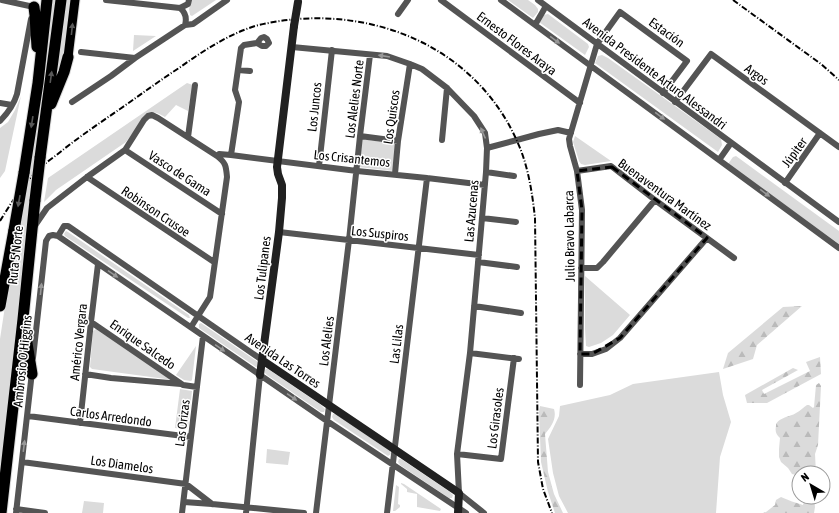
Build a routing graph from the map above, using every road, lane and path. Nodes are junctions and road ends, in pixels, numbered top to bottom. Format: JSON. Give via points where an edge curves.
{"nodes":[{"id":1,"x":2,"y":0,"type":"edge"},
{"id":2,"x":48,"y":0,"type":"edge"},
{"id":3,"x":61,"y":0,"type":"edge"},
{"id":4,"x":75,"y":0,"type":"edge"},
{"id":5,"x":106,"y":0,"type":"edge"},
{"id":6,"x":189,"y":0,"type":"edge"},
{"id":7,"x":227,"y":0,"type":"edge"},
{"id":8,"x":408,"y":0,"type":"edge"},
{"id":9,"x":441,"y":0,"type":"edge"},
{"id":10,"x":501,"y":0,"type":"edge"},
{"id":11,"x":538,"y":0,"type":"edge"},
{"id":12,"x":299,"y":1,"type":"edge"},
{"id":13,"x":34,"y":4,"type":"edge"},
{"id":14,"x":546,"y":6,"type":"junction"},
{"id":15,"x":180,"y":8,"type":"junction"},
{"id":16,"x":398,"y":14,"type":"dead end"},
{"id":17,"x":185,"y":25,"type":"junction"},
{"id":18,"x":534,"y":25,"type":"junction"},
{"id":19,"x":258,"y":43,"type":"dead end"},
{"id":20,"x":597,"y":44,"type":"junction"},
{"id":21,"x":292,"y":47,"type":"junction"},
{"id":22,"x":332,"y":50,"type":"junction"},
{"id":23,"x":81,"y":52,"type":"dead end"},
{"id":24,"x":370,"y":55,"type":"junction"},
{"id":25,"x":68,"y":57,"type":"joint"},
{"id":26,"x":135,"y":58,"type":"junction"},
{"id":27,"x":410,"y":64,"type":"junction"},
{"id":28,"x":591,"y":66,"type":"junction"},
{"id":29,"x":238,"y":70,"type":"junction"},
{"id":30,"x":250,"y":71,"type":"dead end"},
{"id":31,"x":38,"y":83,"type":"junction"},
{"id":32,"x":194,"y":85,"type":"dead end"},
{"id":33,"x":447,"y":88,"type":"junction"},
{"id":34,"x":663,"y":93,"type":"junction"},
{"id":35,"x":72,"y":102,"type":"dead end"},
{"id":36,"x":675,"y":102,"type":"junction"},
{"id":37,"x":0,"y":103,"type":"edge"},
{"id":38,"x":580,"y":103,"type":"junction"},
{"id":39,"x":12,"y":105,"type":"junction"},
{"id":40,"x":0,"y":121,"type":"edge"},
{"id":41,"x":43,"y":129,"type":"junction"},
{"id":42,"x":571,"y":133,"type":"junction"},
{"id":43,"x":820,"y":133,"type":"junction"},
{"id":44,"x":360,"y":136,"type":"junction"},
{"id":45,"x":188,"y":137,"type":"junction"},
{"id":46,"x":442,"y":140,"type":"dead end"},
{"id":47,"x":398,"y":141,"type":"junction"},
{"id":48,"x":731,"y":143,"type":"junction"},
{"id":49,"x":839,"y":147,"type":"edge"},
{"id":50,"x":487,"y":148,"type":"junction"},
{"id":51,"x":125,"y":150,"type":"junction"},
{"id":52,"x":231,"y":155,"type":"junction"},
{"id":53,"x":217,"y":156,"type":"junction"},
{"id":54,"x":719,"y":160,"type":"junction"},
{"id":55,"x":278,"y":161,"type":"junction"},
{"id":56,"x":319,"y":166,"type":"junction"},
{"id":57,"x":357,"y":171,"type":"junction"},
{"id":58,"x":577,"y":171,"type":"junction"},
{"id":59,"x":486,"y":172,"type":"junction"},
{"id":60,"x":395,"y":174,"type":"junction"},
{"id":61,"x":514,"y":176,"type":"dead end"},
{"id":62,"x":87,"y":177,"type":"junction"},
{"id":63,"x":427,"y":178,"type":"junction"},
{"id":64,"x":785,"y":183,"type":"junction"},
{"id":65,"x":485,"y":185,"type":"junction"},
{"id":66,"x":655,"y":200,"type":"junction"},
{"id":67,"x":35,"y":202,"type":"junction"},
{"id":68,"x":47,"y":208,"type":"junction"},
{"id":69,"x":222,"y":214,"type":"junction"},
{"id":70,"x":482,"y":218,"type":"junction"},
{"id":71,"x":516,"y":222,"type":"dead end"},
{"id":72,"x":839,"y":222,"type":"edge"},
{"id":73,"x":68,"y":226,"type":"joint"},
{"id":74,"x":31,"y":232,"type":"junction"},
{"id":75,"x":279,"y":232,"type":"junction"},
{"id":76,"x":58,"y":236,"type":"junction"},
{"id":77,"x":707,"y":238,"type":"junction"},
{"id":78,"x":349,"y":240,"type":"junction"},
{"id":79,"x":418,"y":248,"type":"junction"},
{"id":80,"x":839,"y":248,"type":"edge"},
{"id":81,"x":734,"y":258,"type":"dead end"},
{"id":82,"x":479,"y":259,"type":"junction"},
{"id":83,"x":214,"y":262,"type":"junction"},
{"id":84,"x":98,"y":264,"type":"junction"},
{"id":85,"x":517,"y":266,"type":"dead end"},
{"id":86,"x":581,"y":268,"type":"junction"},
{"id":87,"x":0,"y":306,"type":"edge"},
{"id":88,"x":474,"y":306,"type":"junction"},
{"id":89,"x":521,"y":313,"type":"dead end"},
{"id":90,"x":198,"y":316,"type":"junction"},
{"id":91,"x":23,"y":319,"type":"junction"},
{"id":92,"x":91,"y":322,"type":"junction"},
{"id":93,"x":191,"y":327,"type":"junction"},
{"id":94,"x":204,"y":336,"type":"junction"},
{"id":95,"x":470,"y":353,"type":"junction"},
{"id":96,"x":580,"y":354,"type":"junction"},
{"id":97,"x":262,"y":360,"type":"junction"},
{"id":98,"x":32,"y":374,"type":"junction"},
{"id":99,"x":85,"y":374,"type":"junction"},
{"id":100,"x":260,"y":375,"type":"junction"},
{"id":101,"x":183,"y":385,"type":"junction"},
{"id":102,"x":580,"y":385,"type":"dead end"},
{"id":103,"x":197,"y":387,"type":"junction"},
{"id":104,"x":329,"y":406,"type":"junction"},
{"id":105,"x":28,"y":416,"type":"junction"},
{"id":106,"x":327,"y":421,"type":"junction"},
{"id":107,"x":80,"y":423,"type":"junction"},
{"id":108,"x":191,"y":437,"type":"junction"},
{"id":109,"x":394,"y":449,"type":"junction"},
{"id":110,"x":457,"y":454,"type":"junction"},
{"id":111,"x":22,"y":462,"type":"junction"},
{"id":112,"x":392,"y":465,"type":"junction"},
{"id":113,"x":186,"y":484,"type":"junction"},
{"id":114,"x":459,"y":493,"type":"junction"},
{"id":115,"x":184,"y":502,"type":"junction"},
{"id":116,"x":212,"y":504,"type":"junction"},
{"id":117,"x":247,"y":510,"type":"edge"},
{"id":118,"x":16,"y":511,"type":"edge"},
{"id":119,"x":461,"y":511,"type":"edge"},
{"id":120,"x":1,"y":513,"type":"edge"},
{"id":121,"x":45,"y":513,"type":"edge"},
{"id":122,"x":182,"y":513,"type":"edge"},
{"id":123,"x":304,"y":513,"type":"edge"},
{"id":124,"x":316,"y":513,"type":"edge"},
{"id":125,"x":387,"y":513,"type":"edge"},
{"id":126,"x":484,"y":513,"type":"edge"}],
"edges":[{"from":1,"to":13,"type":"street"},
{"from":2,"to":31,"type":"highway","name":"Ruta 5 Norte"},
{"from":41,"to":3,"type":"highway","name":"Ruta 5 Norte","one_way":true},
{"from":25,"to":4,"type":"main road","one_way":true},
{"from":5,"to":15,"type":"street"},
{"from":6,"to":15,"type":"street","via":[[188,4]]},
{"from":7,"to":17,"type":"street","via":[[193,24]]},
{"from":8,"to":16,"type":"street"},
{"from":9,"to":38,"type":"street","name":"Ernesto Flores Araya"},
{"from":10,"to":18,"type":"street"},
{"from":11,"to":14,"type":"street","name":"Avenida Presidente Arturo Alessandri"},
{"from":12,"to":21,"type":"street","name":"Los Tulipanes","bridge":true},
{"from":13,"to":31,"type":"highway"},
{"from":13,"to":39,"type":"street","via":[[17,94]]},
{"from":14,"to":18,"type":"street"},
{"from":14,"to":20,"type":"street","name":"Avenida Presidente Arturo Alessandri"},
{"from":15,"to":17,"type":"street","via":[[186,15]]},
{"from":17,"to":26,"type":"street"},
{"from":18,"to":28,"type":"street","one_way":true},
{"from":19,"to":29,"type":"street","via":[[244,45],[241,48]]},
{"from":20,"to":28,"type":"street","name":"Julio Bravo Labarca"},
{"from":20,"to":34,"type":"street","name":"Avenida Presidente Arturo Alessandri"},
{"from":20,"to":34,"type":"street","name":"Estación","via":[[620,12],[687,61]]},
{"from":21,"to":22,"type":"street","name":"Las Azucenas"},
{"from":21,"to":55,"type":"street","name":"Los Tulipanes"},
{"from":22,"to":24,"type":"street","name":"Las Azucenas"},
{"from":22,"to":56,"type":"street","name":"Los Juncos"},
{"from":23,"to":26,"type":"street"},
{"from":27,"to":24,"type":"street","name":"Las Azucenas","one_way":true,"via":[[387,56]]},
{"from":24,"to":44,"type":"street","name":"Los Alelies Norte"},
{"from":25,"to":41,"type":"highway"},
{"from":26,"to":35,"type":"street"},
{"from":27,"to":33,"type":"street","name":"Las Azucenas","via":[[422,69]]},
{"from":27,"to":47,"type":"street","name":"Los Quiscos"},
{"from":28,"to":38,"type":"street","name":"Julio Bravo Labarca"},
{"from":28,"to":54,"type":"street","one_way":true},
{"from":29,"to":30,"type":"street"},
{"from":29,"to":52,"type":"street","via":[[234,90],[238,102]]},
{"from":31,"to":87,"type":"highway","name":"Ruta 5 Norte","one_way":true,"bridge":true},
{"from":32,"to":45,"type":"street"},
{"from":33,"to":46,"type":"street"},
{"from":50,"to":33,"type":"street","name":"Las Azucenas","one_way":true,"via":[[485,134],[474,116]]},
{"from":34,"to":36,"type":"street","name":"Avenida Presidente Arturo Alessandri"},
{"from":36,"to":43,"type":"street","name":"Argos","via":[[711,54]]},
{"from":36,"to":48,"type":"street","name":"Avenida Presidente Arturo Alessandri"},
{"from":37,"to":39,"type":"street"},
{"from":38,"to":42,"type":"street","name":"Julio Bravo Labarca"},
{"from":39,"to":40,"type":"street"},
{"from":41,"to":67,"type":"highway","name":"Ruta 5 Norte","bridge":true},
{"from":42,"to":50,"type":"street","via":[[558,130]]},
{"from":42,"to":58,"type":"street","name":"Julio Bravo Labarca","via":[[570,146]]},
{"from":43,"to":49,"type":"street","name":"Argos"},
{"from":43,"to":64,"type":"street","name":"Júpiter"},
{"from":44,"to":47,"type":"street","name":"Los Crisantemos"},
{"from":44,"to":57,"type":"street","name":"Los Alelies Norte"},
{"from":45,"to":51,"type":"street","via":[[152,115],[144,120]]},
{"from":45,"to":53,"type":"street"},
{"from":47,"to":60,"type":"street","name":"Los Quiscos"},
{"from":48,"to":54,"type":"street","name":"Avenida Presidente Arturo Alessandri"},
{"from":48,"to":64,"type":"street","name":"Avenida Presidente Arturo Alessandri"},
{"from":50,"to":59,"type":"street","name":"Las Azucenas"},
{"from":51,"to":62,"type":"street"},
{"from":51,"to":69,"type":"street","name":"Vasco de Gama"},
{"from":52,"to":53,"type":"street","name":"Los Crisantemos"},
{"from":52,"to":55,"type":"street","name":"Los Crisantemos"},
{"from":53,"to":69,"type":"street","via":[[226,166],[227,177]]},
{"from":54,"to":80,"type":"street","one_way":true},
{"from":55,"to":56,"type":"street","name":"Los Crisantemos"},
{"from":55,"to":75,"type":"street","name":"Los Tulipanes","via":[[277,170],[282,188]]},
{"from":56,"to":57,"type":"street","name":"Los Crisantemos"},
{"from":57,"to":60,"type":"street","name":"Los Crisantemos"},
{"from":57,"to":78,"type":"street","name":"Los Alelies"},
{"from":58,"to":66,"type":"street","name":"Buenaventura Martínez","via":[[611,166]]},
{"from":58,"to":86,"type":"street","name":"Julio Bravo Labarca","via":[[582,210]]},
{"from":59,"to":61,"type":"street"},
{"from":59,"to":65,"type":"street","name":"Las Azucenas"},
{"from":60,"to":63,"type":"street","name":"Los Crisantemos"},
{"from":62,"to":68,"type":"street"},
{"from":62,"to":83,"type":"street","name":"Robinson Crusoe"},
{"from":63,"to":65,"type":"street","name":"Los Crisantemos"},
{"from":63,"to":79,"type":"street","name":"Las Lilas"},
{"from":64,"to":72,"type":"street","name":"Avenida Presidente Arturo Alessandri"},
{"from":65,"to":70,"type":"street","name":"Las Azucenas"},
{"from":66,"to":77,"type":"street","name":"Buenaventura Martínez"},
{"from":66,"to":86,"type":"street","via":[[597,268]]},
{"from":67,"to":68,"type":"street","via":[[41,208]]},
{"from":67,"to":74,"type":"highway","name":"Ruta 5 Norte"},
{"from":68,"to":74,"type":"street"},
{"from":69,"to":83,"type":"street"},
{"from":70,"to":71,"type":"street"},
{"from":70,"to":82,"type":"street","name":"Las Azucenas"},
{"from":73,"to":76,"type":"street","name":"Ambrosio O'Higgins","via":[[64,226]]},
{"from":73,"to":90,"type":"street","name":"Avenida Las Torres"},
{"from":74,"to":91,"type":"highway","name":"Ruta 5 Norte"},
{"from":75,"to":78,"type":"street","name":"Los Suspiros"},
{"from":75,"to":97,"type":"street","name":"Los Tulipanes"},
{"from":76,"to":84,"type":"street","name":"Avenida Las Torres"},
{"from":98,"to":76,"type":"street","name":"Ambrosio O'Higgins","one_way":true,"via":[[46,241],[49,236]]},
{"from":77,"to":81,"type":"street","name":"Buenaventura Martínez"},
{"from":77,"to":96,"type":"street","via":[[620,338],[606,349],[592,354]]},
{"from":78,"to":79,"type":"street","name":"Los Suspiros"},
{"from":78,"to":104,"type":"street","name":"Los Alelies"},
{"from":79,"to":82,"type":"street","name":"Los Suspiros"},
{"from":79,"to":109,"type":"street","name":"Las Lilas"},
{"from":82,"to":85,"type":"street","name":"Los Suspiros"},
{"from":82,"to":88,"type":"street","name":"Las Azucenas"},
{"from":83,"to":90,"type":"street","via":[[210,297]]},
{"from":84,"to":92,"type":"street","name":"Américo Vergara"},
{"from":84,"to":93,"type":"street","name":"Avenida Las Torres","one_way":true},
{"from":86,"to":96,"type":"street","name":"Julio Bravo Labarca"},
{"from":88,"to":89,"type":"street"},
{"from":88,"to":95,"type":"street","name":"Las Azucenas"},
{"from":90,"to":93,"type":"street"},
{"from":90,"to":97,"type":"street","name":"Avenida Las Torres"},
{"from":91,"to":98,"type":"highway"},
{"from":91,"to":120,"type":"highway","name":"Ruta 5 Norte"},
{"from":92,"to":99,"type":"street","name":"Américo Vergara"},
{"from":92,"to":101,"type":"street","name":"Enrique Salcedo"},
{"from":93,"to":94,"type":"street","name":"Avenida Las Torres"},
{"from":94,"to":100,"type":"street","name":"Avenida Las Torres","one_way":true},
{"from":94,"to":103,"type":"street","name":"Las Orizas"},
{"from":95,"to":110,"type":"street","name":"Las Azucenas"},
{"from":95,"to":110,"type":"street","name":"Los Girasoles","via":[[516,359],[501,459]]},
{"from":96,"to":102,"type":"street","name":"Julio Bravo Labarca"},
{"from":97,"to":100,"type":"street","name":"Los Tulipanes"},
{"from":97,"to":104,"type":"street","name":"Avenida Las Torres"},
{"from":98,"to":105,"type":"street","name":"Ambrosio O'Higgins"},
{"from":99,"to":101,"type":"street","name":"Enrique Salcedo"},
{"from":99,"to":107,"type":"street","name":"Américo Vergara"},
{"from":100,"to":106,"type":"street","name":"Avenida Las Torres","one_way":true},
{"from":100,"to":117,"type":"street","name":"Los Tulipanes"},
{"from":101,"to":103,"type":"street","name":"Enrique Salcedo"},
{"from":103,"to":108,"type":"street","name":"Las Orizas"},
{"from":104,"to":106,"type":"street","name":"Los Alelies"},
{"from":104,"to":109,"type":"street","name":"Avenida Las Torres"},
{"from":105,"to":107,"type":"street","name":"Carlos Arredondo"},
{"from":111,"to":105,"type":"street","name":"Ambrosio O'Higgins","one_way":true},
{"from":106,"to":112,"type":"street","name":"Avenida Las Torres"},
{"from":106,"to":124,"type":"street","name":"Los Alelies"},
{"from":107,"to":108,"type":"street","name":"Carlos Arredondo"},
{"from":108,"to":113,"type":"street","name":"Las Orizas"},
{"from":109,"to":112,"type":"street","name":"Las Lilas"},
{"from":109,"to":114,"type":"street","name":"Avenida Las Torres"},
{"from":110,"to":114,"type":"street","name":"Las Azucenas"},
{"from":111,"to":113,"type":"street","name":"Los Diamelos"},
{"from":111,"to":118,"type":"street","name":"Ambrosio O'Higgins"},
{"from":112,"to":119,"type":"street","name":"Avenida Las Torres"},
{"from":112,"to":125,"type":"street","name":"Las Lilas"},
{"from":113,"to":115,"type":"street","name":"Las Orizas"},
{"from":113,"to":116,"type":"street","name":"Los Diamelos"},
{"from":114,"to":119,"type":"street","name":"Las Azucenas"},
{"from":114,"to":126,"type":"street","name":"Avenida Las Torres"},
{"from":115,"to":116,"type":"street"},
{"from":115,"to":122,"type":"street","name":"Las Orizas"},
{"from":116,"to":117,"type":"street"},
{"from":117,"to":123,"type":"street"},
{"from":118,"to":121,"type":"street"}]}
